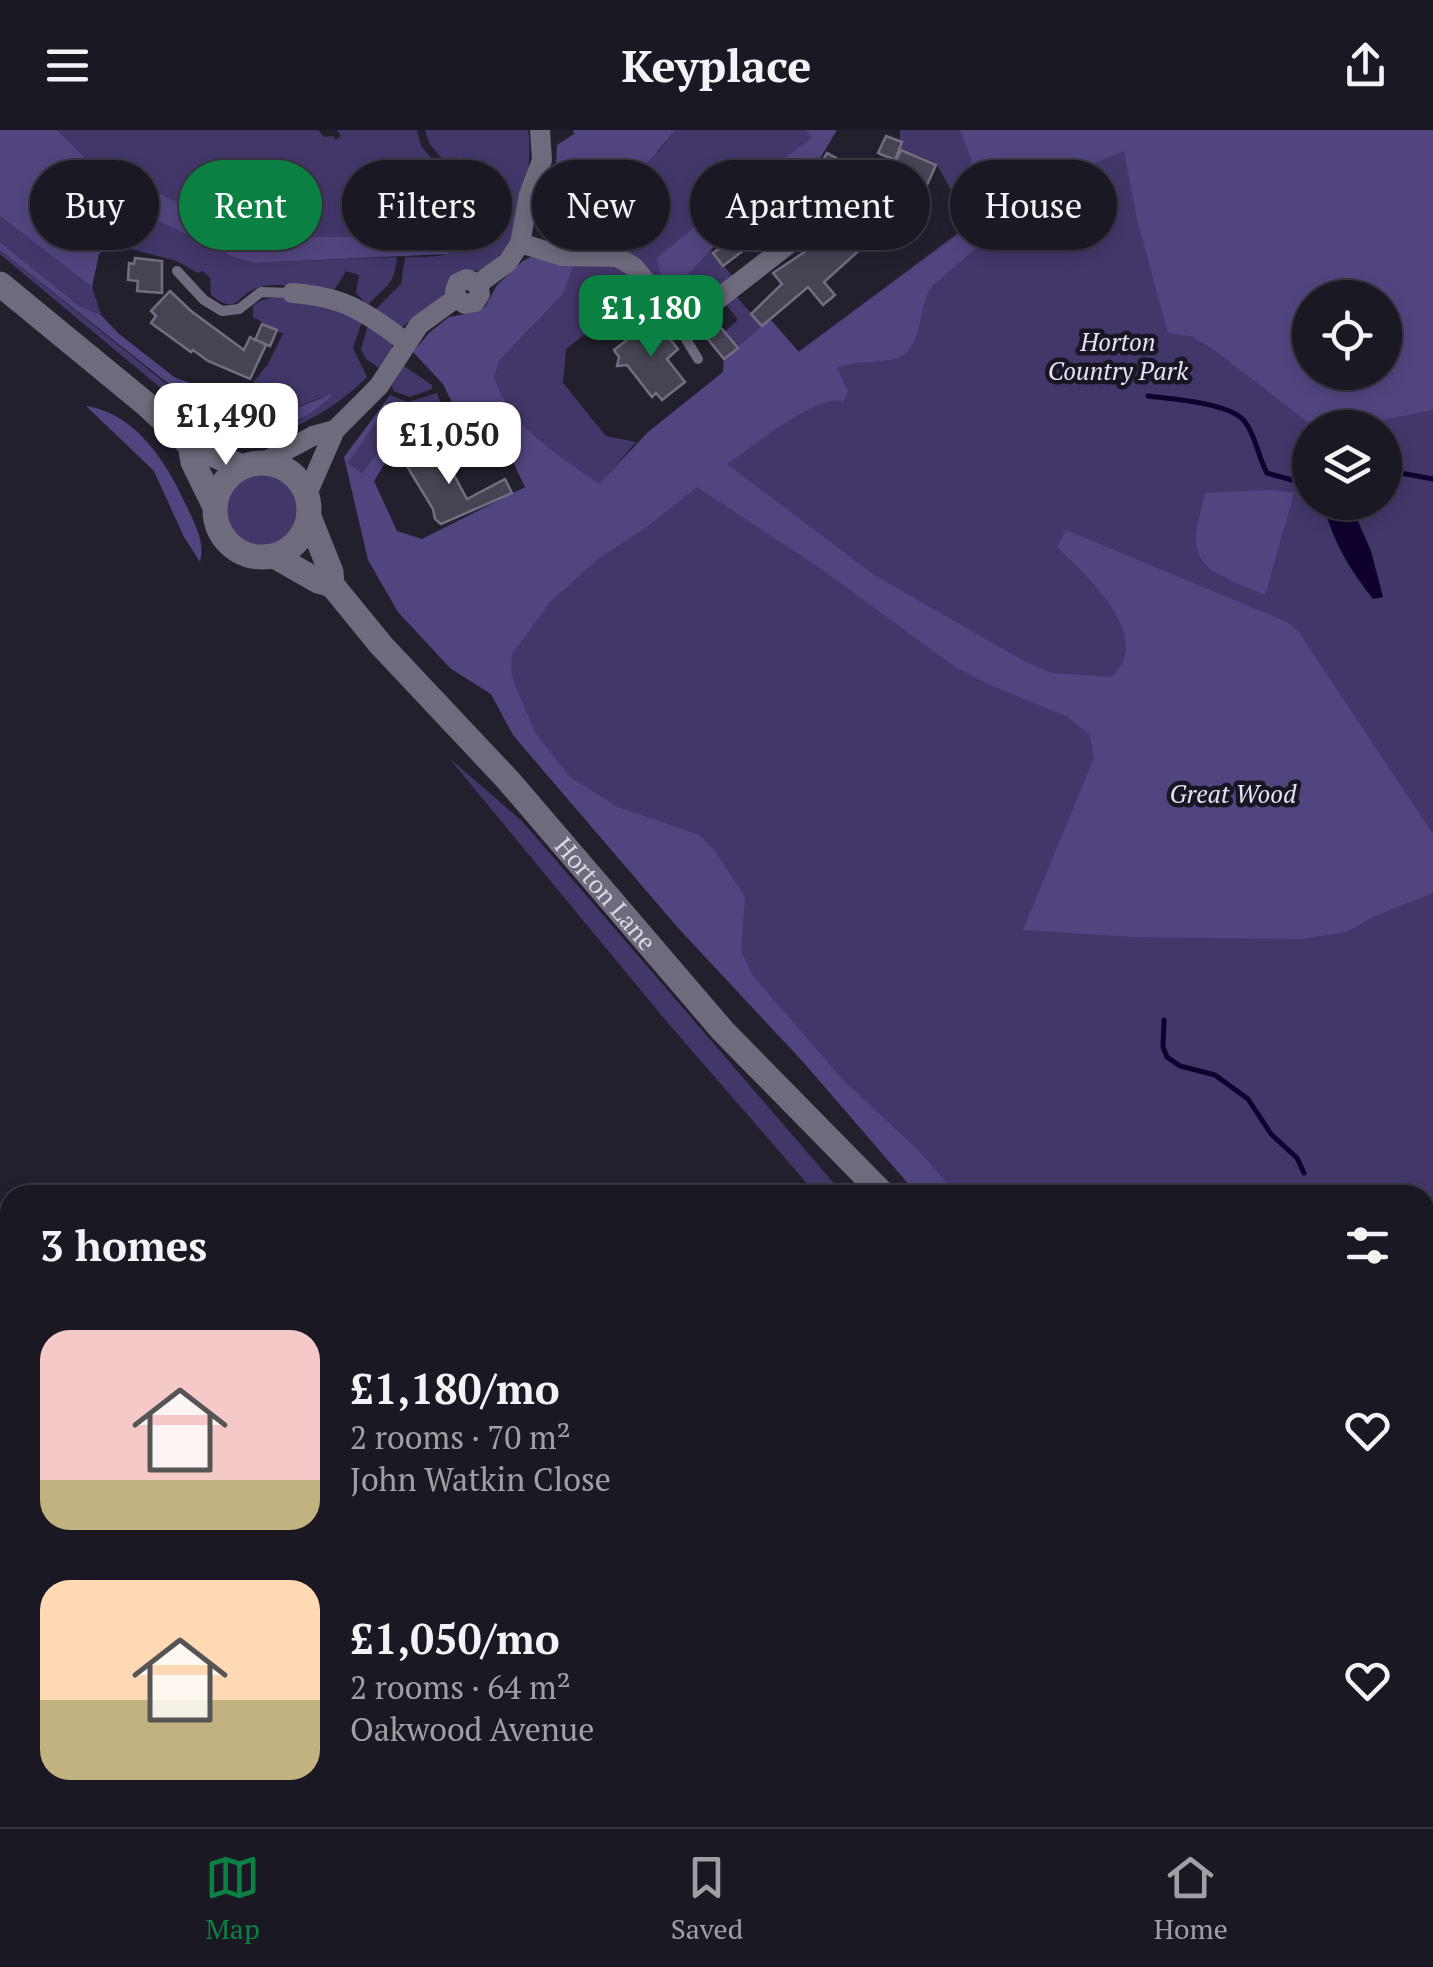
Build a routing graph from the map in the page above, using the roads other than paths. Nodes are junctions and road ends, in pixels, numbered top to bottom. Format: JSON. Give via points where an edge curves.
{"nodes":[{"id":1,"x":540,"y":130,"type":"edge"},
{"id":2,"x":520,"y":243,"type":"junction"},
{"id":3,"x":781,"y":250,"type":"edge"},
{"id":4,"x":177,"y":271,"type":"dead end"},
{"id":5,"x":0,"y":284,"type":"edge"},
{"id":6,"x":292,"y":293,"type":"joint"},
{"id":7,"x":683,"y":310,"type":"junction"},
{"id":8,"x":406,"y":342,"type":"junction"},
{"id":9,"x":698,"y":358,"type":"dead end"},
{"id":10,"x":335,"y":430,"type":"junction"},
{"id":11,"x":190,"y":446,"type":"junction"},
{"id":12,"x":252,"y":465,"type":"junction"},
{"id":13,"x":215,"y":506,"type":"junction"},
{"id":14,"x":308,"y":506,"type":"junction"},
{"id":15,"x":274,"y":556,"type":"junction"},
{"id":16,"x":332,"y":586,"type":"junction"},
{"id":17,"x":874,"y":1185,"type":"edge"}],
"edges":[{"from":1,"to":2,"type":"street","via":[[542,160]]},
{"from":2,"to":7,"type":"street","via":[[570,257],[617,257],[662,303]]},
{"from":2,"to":8,"type":"street","via":[[508,262],[478,284],[460,281],[456,298]]},
{"from":3,"to":7,"type":"street","via":[[718,299]]},
{"from":4,"to":6,"type":"lane","via":[[225,312],[261,292]]},
{"from":5,"to":11,"type":"street"},
{"from":6,"to":8,"type":"street","via":[[348,303]]},
{"from":7,"to":9,"type":"lane","via":[[686,339]]},
{"from":8,"to":10,"type":"street","via":[[379,386]]},
{"from":10,"to":12,"type":"street"},
{"from":10,"to":14,"type":"street"},
{"from":11,"to":12,"type":"street"},
{"from":11,"to":13,"type":"street"},
{"from":12,"to":13,"type":"street","via":[[229,477]]},
{"from":12,"to":14,"type":"street","via":[[280,466],[297,478]]},
{"from":13,"to":15,"type":"street","via":[[217,524],[240,552]]},
{"from":14,"to":15,"type":"street","via":[[301,538]]},
{"from":14,"to":16,"type":"street","name":"Horton Lane"},
{"from":15,"to":16,"type":"street","name":"Horton Lane"},
{"from":16,"to":17,"type":"street","name":"Horton Lane","via":[[723,1031]]}]}
